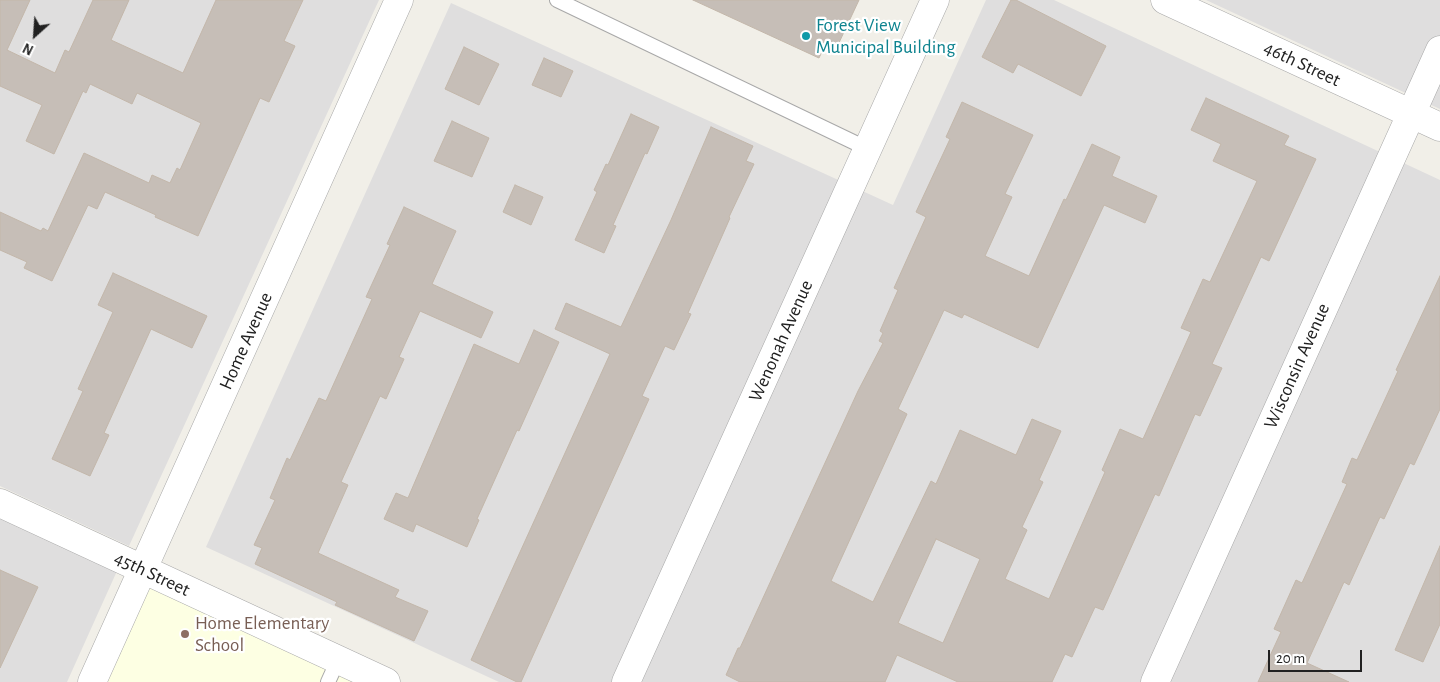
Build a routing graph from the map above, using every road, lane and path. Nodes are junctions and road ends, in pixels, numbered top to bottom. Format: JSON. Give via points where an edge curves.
{"nodes":[{"id":1,"x":399,"y":0,"type":"edge"},
{"id":2,"x":557,"y":0,"type":"edge"},
{"id":3,"x":935,"y":0,"type":"edge"},
{"id":4,"x":1165,"y":0,"type":"edge"},
{"id":5,"x":1440,"y":50,"type":"edge"},
{"id":6,"x":1411,"y":114,"type":"junction"},
{"id":7,"x":1440,"y":127,"type":"edge"},
{"id":8,"x":868,"y":149,"type":"junction"},
{"id":9,"x":0,"y":503,"type":"edge"},
{"id":10,"x":143,"y":570,"type":"junction"},
{"id":11,"x":333,"y":671,"type":"edge"},
{"id":12,"x":92,"y":682,"type":"edge"},
{"id":13,"x":386,"y":682,"type":"edge"},
{"id":14,"x":626,"y":682,"type":"edge"},
{"id":15,"x":1155,"y":682,"type":"edge"}],
"edges":[{"from":1,"to":10,"type":"street","name":"Home Avenue"},
{"from":2,"to":8,"type":"lane"},
{"from":3,"to":8,"type":"street","name":"Wenonah Avenue"},
{"from":4,"to":6,"type":"street","name":"46th Street"},
{"from":5,"to":6,"type":"street","name":"Wisconsin Avenue"},
{"from":6,"to":7,"type":"street","name":"46th Street"},
{"from":6,"to":15,"type":"street","name":"Wisconsin Avenue"},
{"from":8,"to":14,"type":"street","name":"Wenonah Avenue"},
{"from":9,"to":10,"type":"street","name":"45th Street"},
{"from":10,"to":11,"type":"street","name":"45th Street"},
{"from":10,"to":12,"type":"street","name":"Home Avenue"},
{"from":11,"to":13,"type":"street","name":"45th Street"}]}
